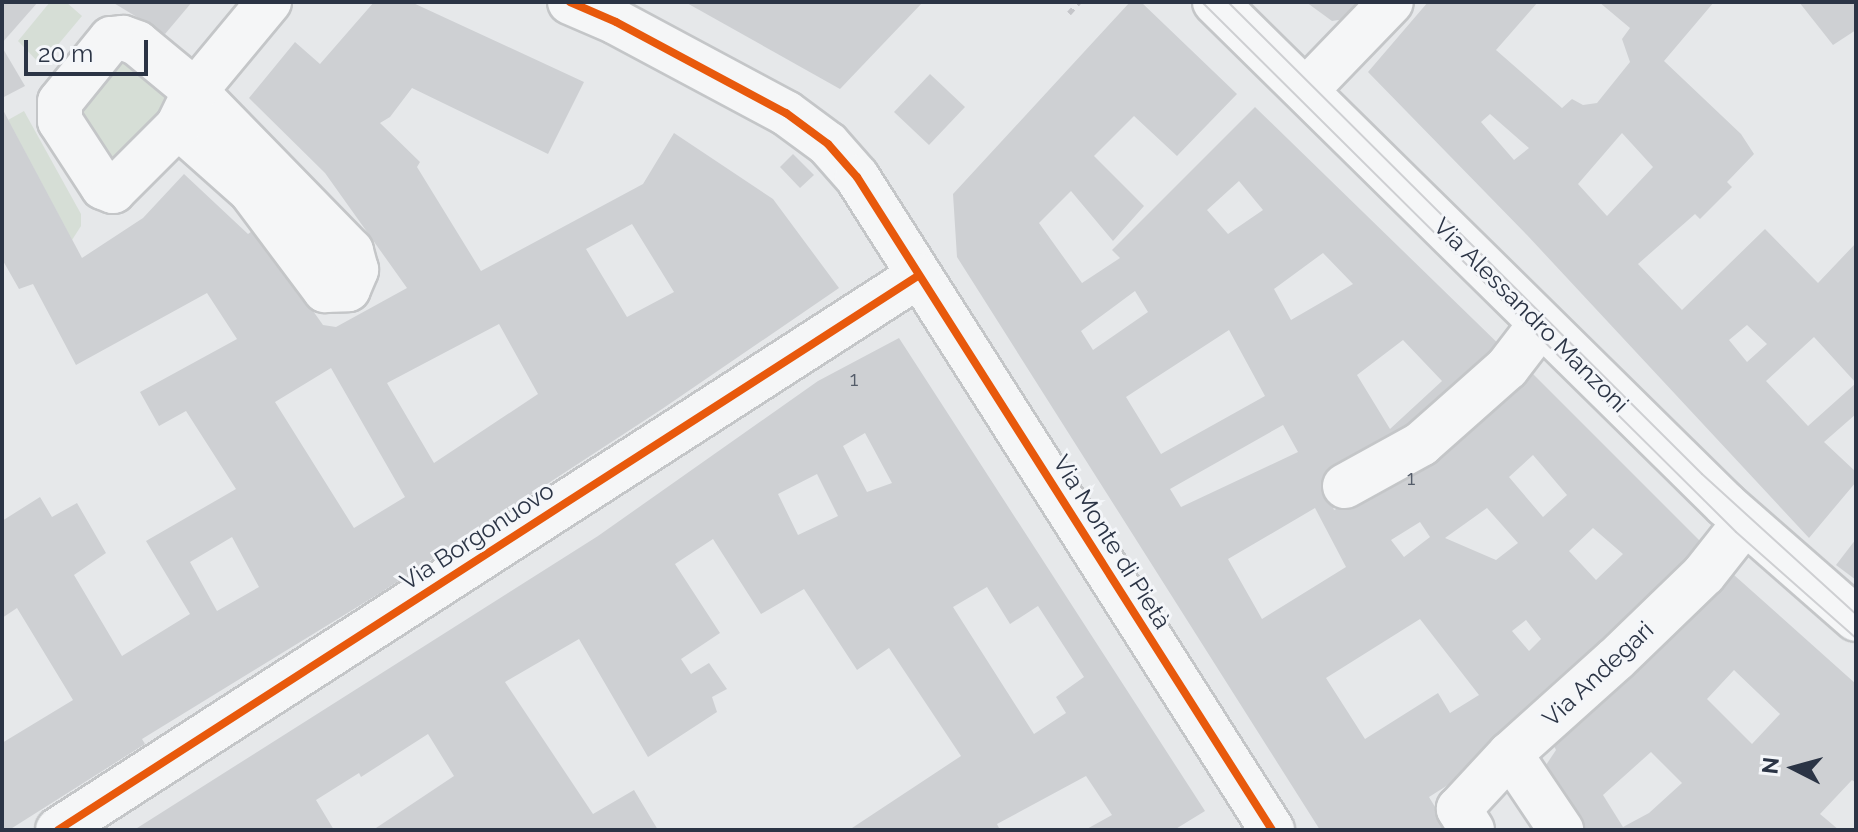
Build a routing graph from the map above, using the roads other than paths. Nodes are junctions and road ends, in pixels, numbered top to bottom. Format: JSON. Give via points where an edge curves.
{"nodes":[{"id":1,"x":269,"y":2,"type":"edge"},
{"id":2,"x":570,"y":2,"type":"edge"},
{"id":3,"x":1215,"y":2,"type":"edge"},
{"id":4,"x":1391,"y":2,"type":"edge"},
{"id":5,"x":1306,"y":90,"type":"junction"},
{"id":6,"x":186,"y":109,"type":"dead end"},
{"id":7,"x":918,"y":276,"type":"junction"},
{"id":8,"x":1540,"y":325,"type":"junction"},
{"id":9,"x":1345,"y":486,"type":"dead end"},
{"id":10,"x":1745,"y":522,"type":"junction"},
{"id":11,"x":1856,"y":619,"type":"edge"},
{"id":12,"x":1510,"y":754,"type":"junction"},
{"id":13,"x":1265,"y":828,"type":"edge"},
{"id":14,"x":58,"y":830,"type":"edge"},
{"id":15,"x":1472,"y":830,"type":"edge"},
{"id":16,"x":1561,"y":830,"type":"edge"}],
"edges":[{"from":1,"to":6,"type":"street"},
{"from":2,"to":7,"type":"street","name":"Via Monte di Pietà","via":[[786,113],[828,144],[857,177]]},
{"from":3,"to":5,"type":"street","name":"Via Alessandro Manzoni"},
{"from":4,"to":5,"type":"street"},
{"from":5,"to":8,"type":"street","name":"Via Alessandro Manzoni"},
{"from":7,"to":13,"type":"street","name":"Via Monte di Pietà"},
{"from":7,"to":14,"type":"street","name":"Via Borgonuovo"},
{"from":8,"to":9,"type":"street","via":[[1507,368],[1421,444]]},
{"from":8,"to":10,"type":"street","name":"Via Alessandro Manzoni"},
{"from":10,"to":11,"type":"street","name":"Via Alessandro Manzoni"},
{"from":10,"to":12,"type":"street","name":"Via Andegari","via":[[1694,583]]},
{"from":12,"to":15,"type":"street","name":"Via Andegari","via":[[1459,809]]},
{"from":12,"to":16,"type":"street"}]}
